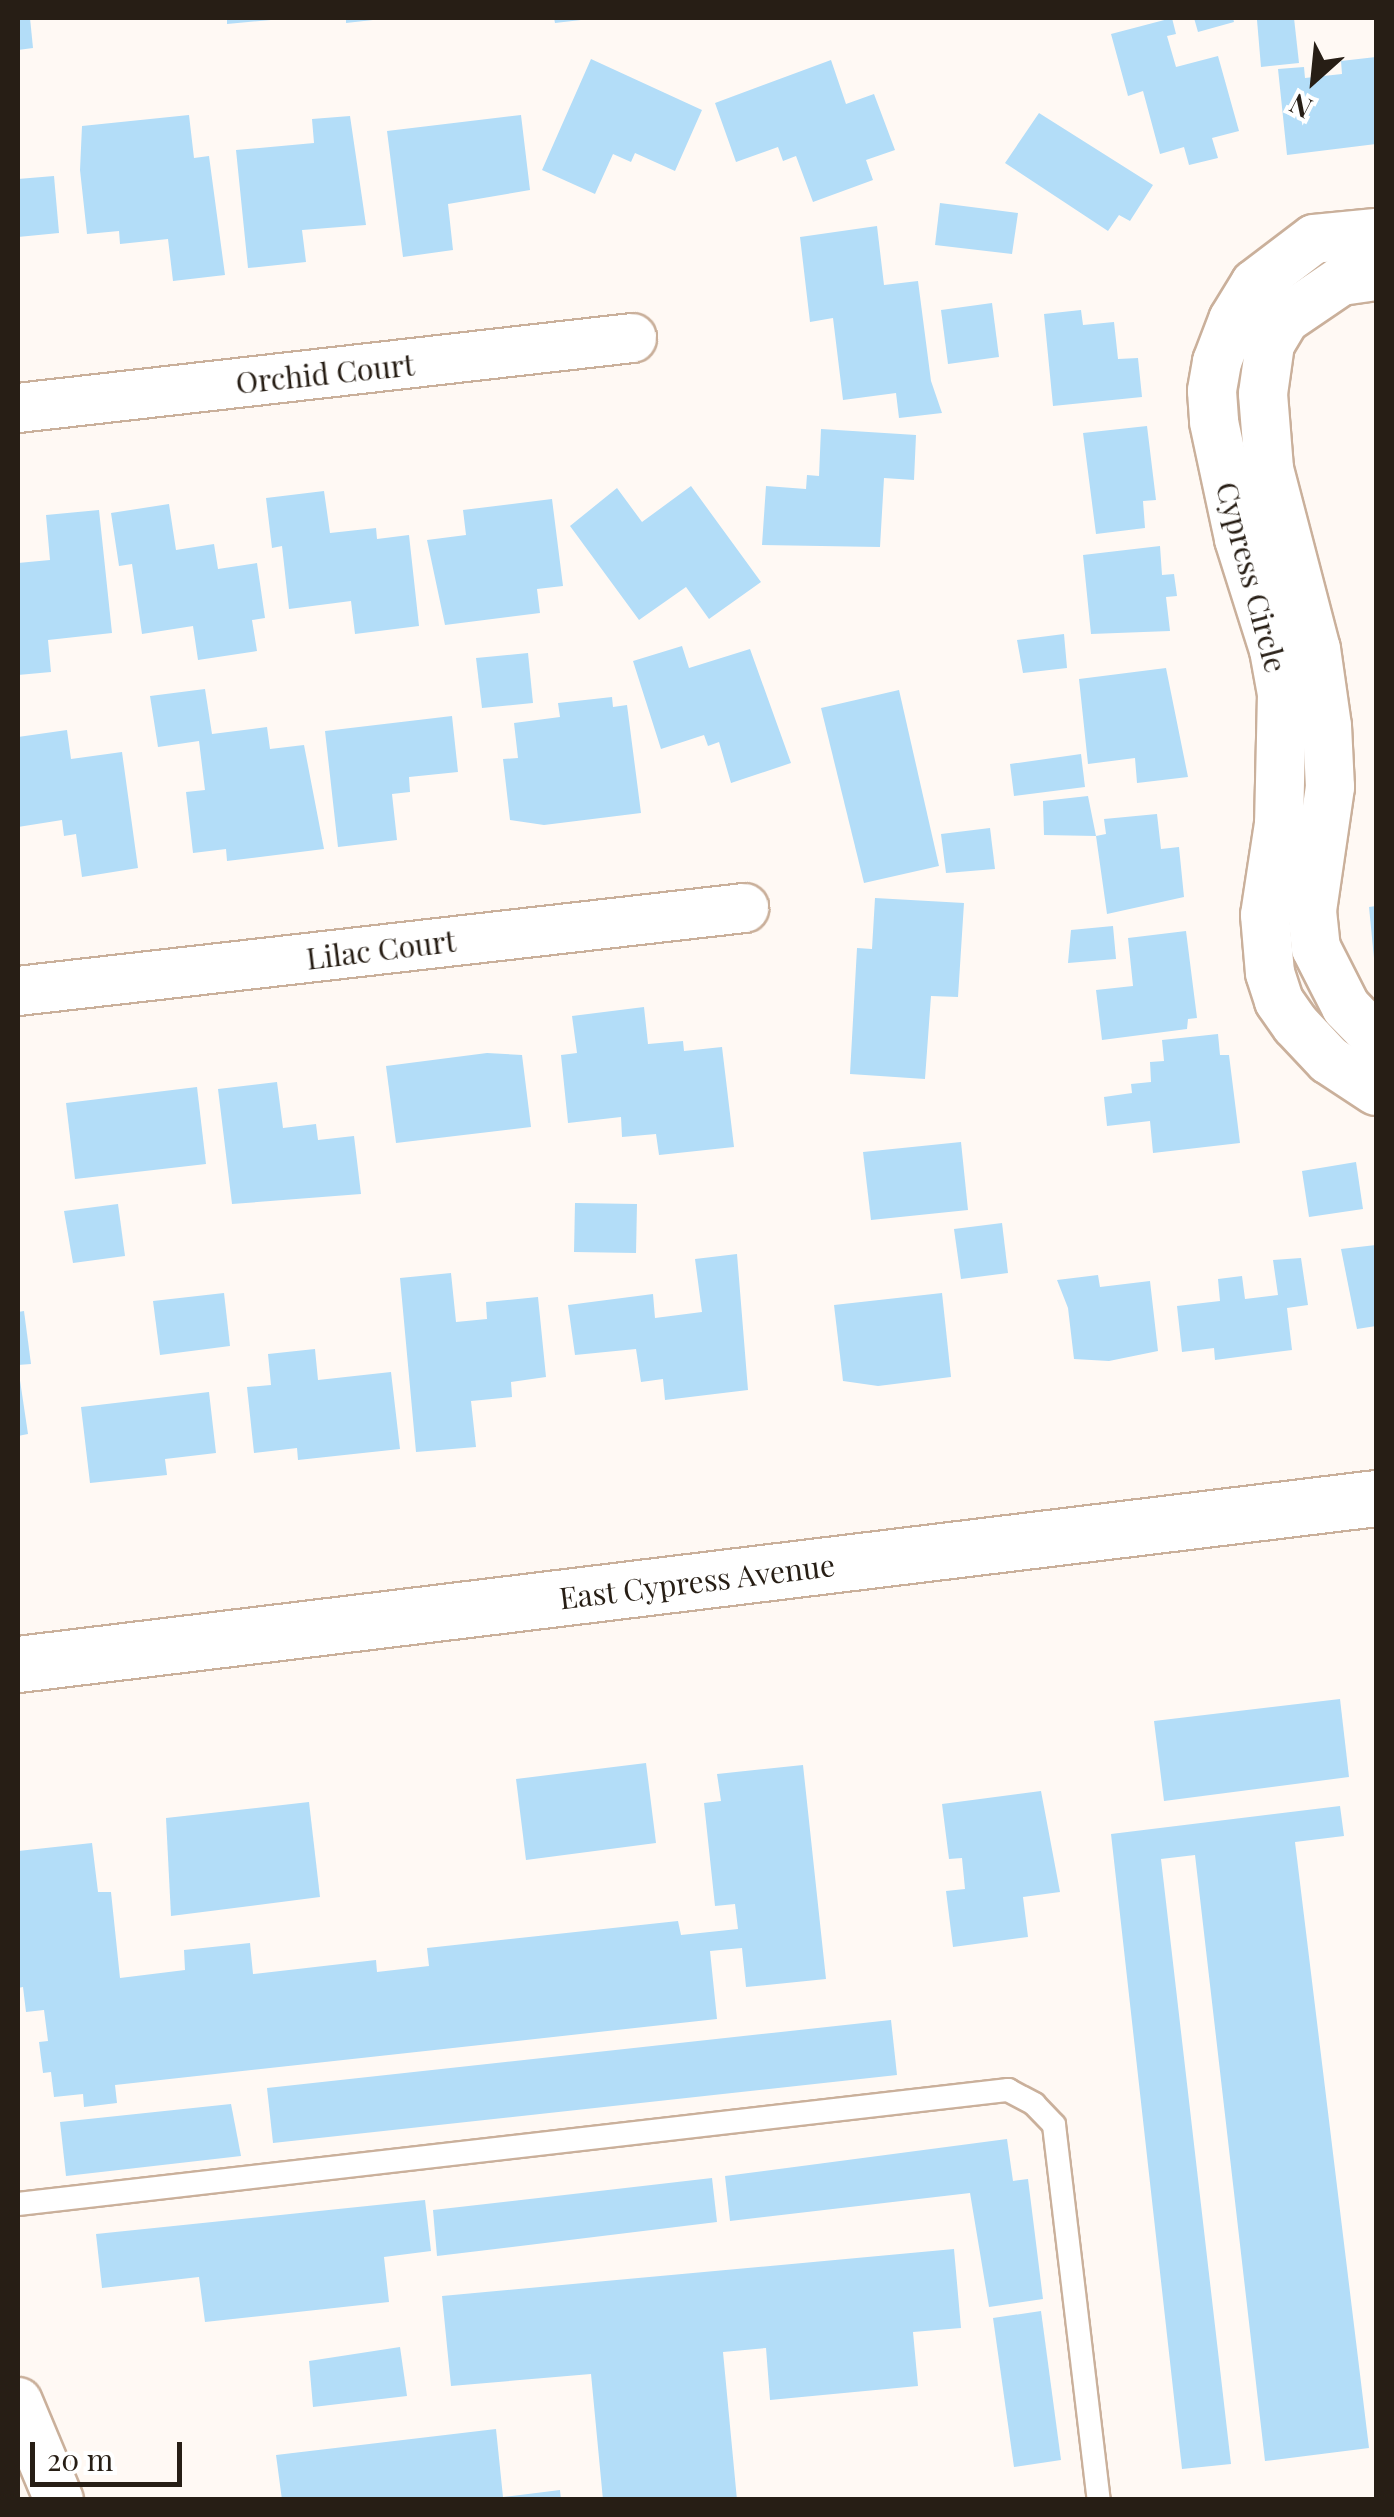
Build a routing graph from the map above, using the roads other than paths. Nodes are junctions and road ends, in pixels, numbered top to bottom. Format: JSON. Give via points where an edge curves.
{"nodes":[{"id":1,"x":1376,"y":233,"type":"edge"},
{"id":2,"x":1376,"y":276,"type":"edge"},
{"id":3,"x":632,"y":338,"type":"dead end"},
{"id":4,"x":18,"y":408,"type":"edge"},
{"id":5,"x":744,"y":908,"type":"dead end"},
{"id":6,"x":18,"y":991,"type":"edge"},
{"id":7,"x":1376,"y":1038,"type":"edge"},
{"id":8,"x":1376,"y":1091,"type":"edge"},
{"id":9,"x":1376,"y":1498,"type":"edge"},
{"id":10,"x":18,"y":1664,"type":"edge"},
{"id":11,"x":18,"y":2204,"type":"edge"},
{"id":12,"x":18,"y":2402,"type":"edge"},
{"id":13,"x":59,"y":2500,"type":"edge"},
{"id":14,"x":1099,"y":2500,"type":"edge"}],
"edges":[{"from":1,"to":8,"type":"street","name":"Cypress Circle","via":[[1314,239],[1256,284],[1232,320],[1212,391],[1240,539],[1282,694],[1279,824],[1265,915],[1270,973],[1296,1025],[1329,1060]]},
{"from":2,"to":7,"type":"street","name":"Cypress Circle","via":[[1342,281],[1285,319],[1270,344],[1263,394],[1273,488],[1316,649],[1328,726],[1330,787],[1312,911],[1316,948],[1346,1007]]},
{"from":3,"to":4,"type":"street","name":"Orchid Court"},
{"from":5,"to":6,"type":"street","name":"Lilac Court"},
{"from":9,"to":10,"type":"main road","name":"East Cypress Avenue"},
{"from":11,"to":14,"type":"lane","via":[[1008,2090],[1054,2126]]},
{"from":12,"to":13,"type":"street"}]}
